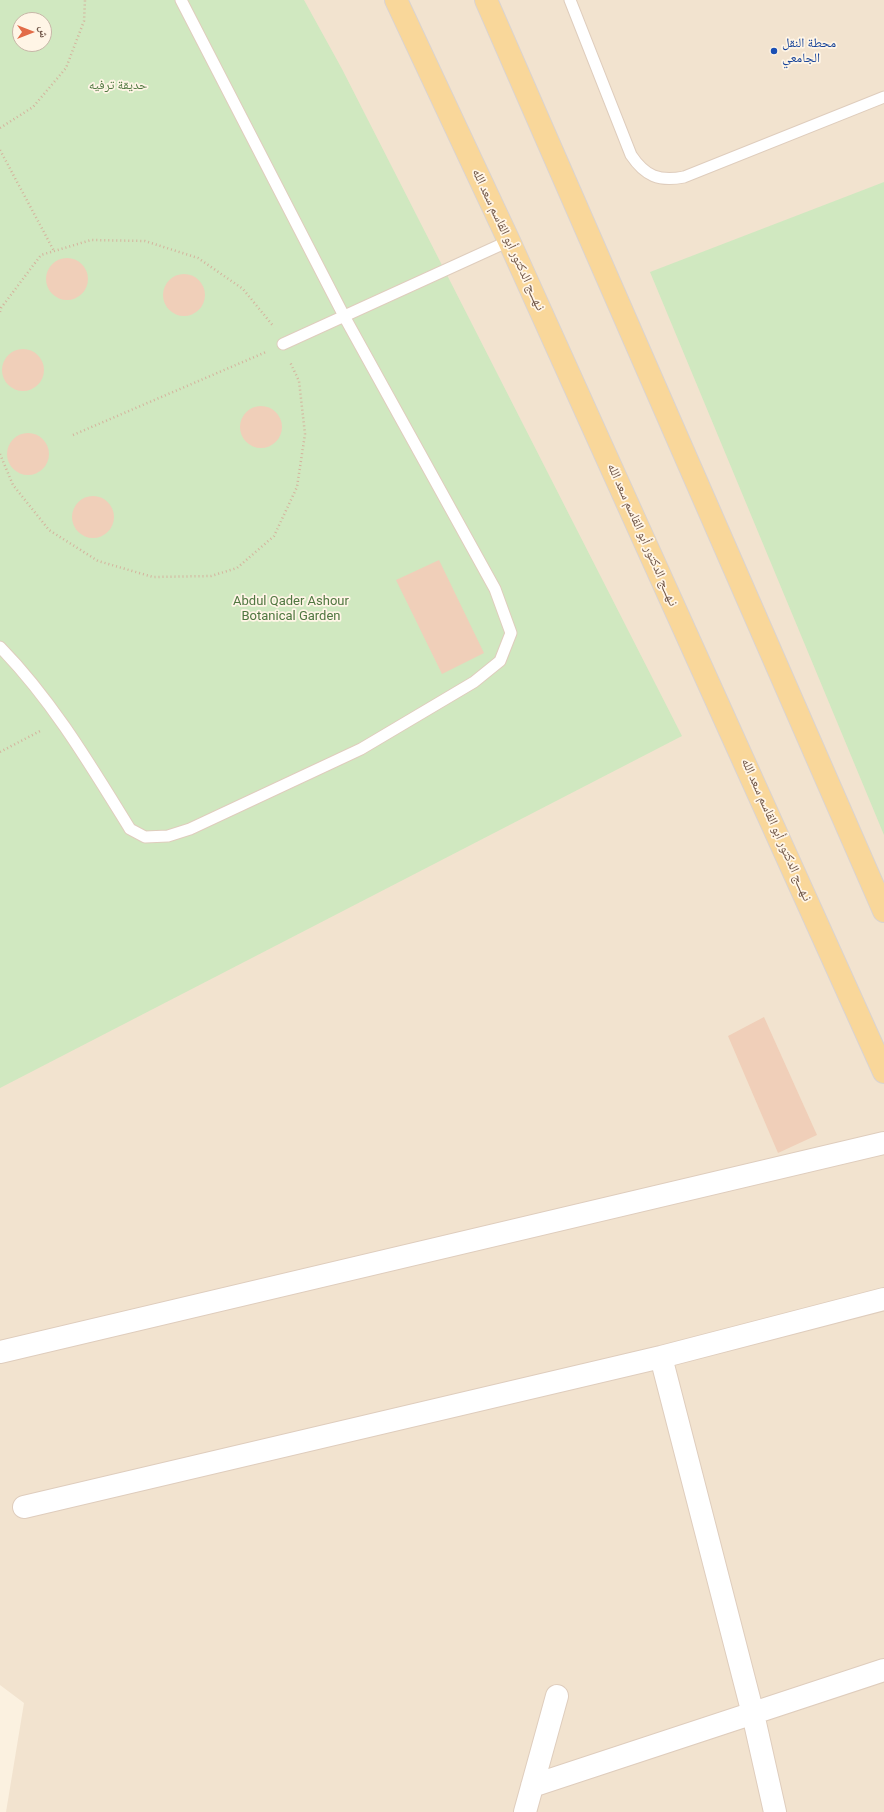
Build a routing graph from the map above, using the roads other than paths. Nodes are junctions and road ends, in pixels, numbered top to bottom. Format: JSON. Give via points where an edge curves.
{"nodes":[{"id":1,"x":181,"y":0,"type":"edge"},
{"id":2,"x":396,"y":0,"type":"edge"},
{"id":3,"x":486,"y":0,"type":"edge"},
{"id":4,"x":570,"y":0,"type":"edge"},
{"id":5,"x":884,"y":97,"type":"edge"},
{"id":6,"x":509,"y":241,"type":"junction"},
{"id":7,"x":344,"y":316,"type":"junction"},
{"id":8,"x":283,"y":344,"type":"road end"},
{"id":9,"x":0,"y":647,"type":"edge"},
{"id":10,"x":884,"y":911,"type":"edge"},
{"id":11,"x":884,"y":1072,"type":"edge"},
{"id":12,"x":884,"y":1143,"type":"edge"},
{"id":13,"x":884,"y":1300,"type":"edge"},
{"id":14,"x":0,"y":1352,"type":"edge"},
{"id":15,"x":660,"y":1357,"type":"junction"},
{"id":16,"x":24,"y":1507,"type":"dead end"},
{"id":17,"x":884,"y":1670,"type":"edge"},
{"id":18,"x":557,"y":1696,"type":"dead end"},
{"id":19,"x":753,"y":1714,"type":"junction"},
{"id":20,"x":532,"y":1786,"type":"junction"},
{"id":21,"x":525,"y":1812,"type":"edge"},
{"id":22,"x":776,"y":1812,"type":"edge"}],
"edges":[{"from":1,"to":7,"type":"lane"},
{"from":2,"to":6,"type":"main road","name":"نـهـــج الدكتور أبو القاسم سعد الله"},
{"from":3,"to":10,"type":"main road"},
{"from":4,"to":5,"type":"lane","via":[[631,154],[647,174],[659,178],[684,177]]},
{"from":6,"to":7,"type":"lane"},
{"from":6,"to":11,"type":"main road","name":"نـهـــج الدكتور أبو القاسم سعد الله"},
{"from":7,"to":8,"type":"lane"},
{"from":7,"to":9,"type":"lane","via":[[495,589],[511,633],[500,661],[474,682],[361,749],[190,829],[168,836],[145,837],[130,829],[60,720],[22,670]]},
{"from":12,"to":14,"type":"street"},
{"from":13,"to":15,"type":"street"},
{"from":15,"to":16,"type":"street"},
{"from":15,"to":19,"type":"street"},
{"from":17,"to":19,"type":"street"},
{"from":18,"to":20,"type":"street"},
{"from":19,"to":20,"type":"street"},
{"from":19,"to":22,"type":"street"},
{"from":20,"to":21,"type":"street"}]}
